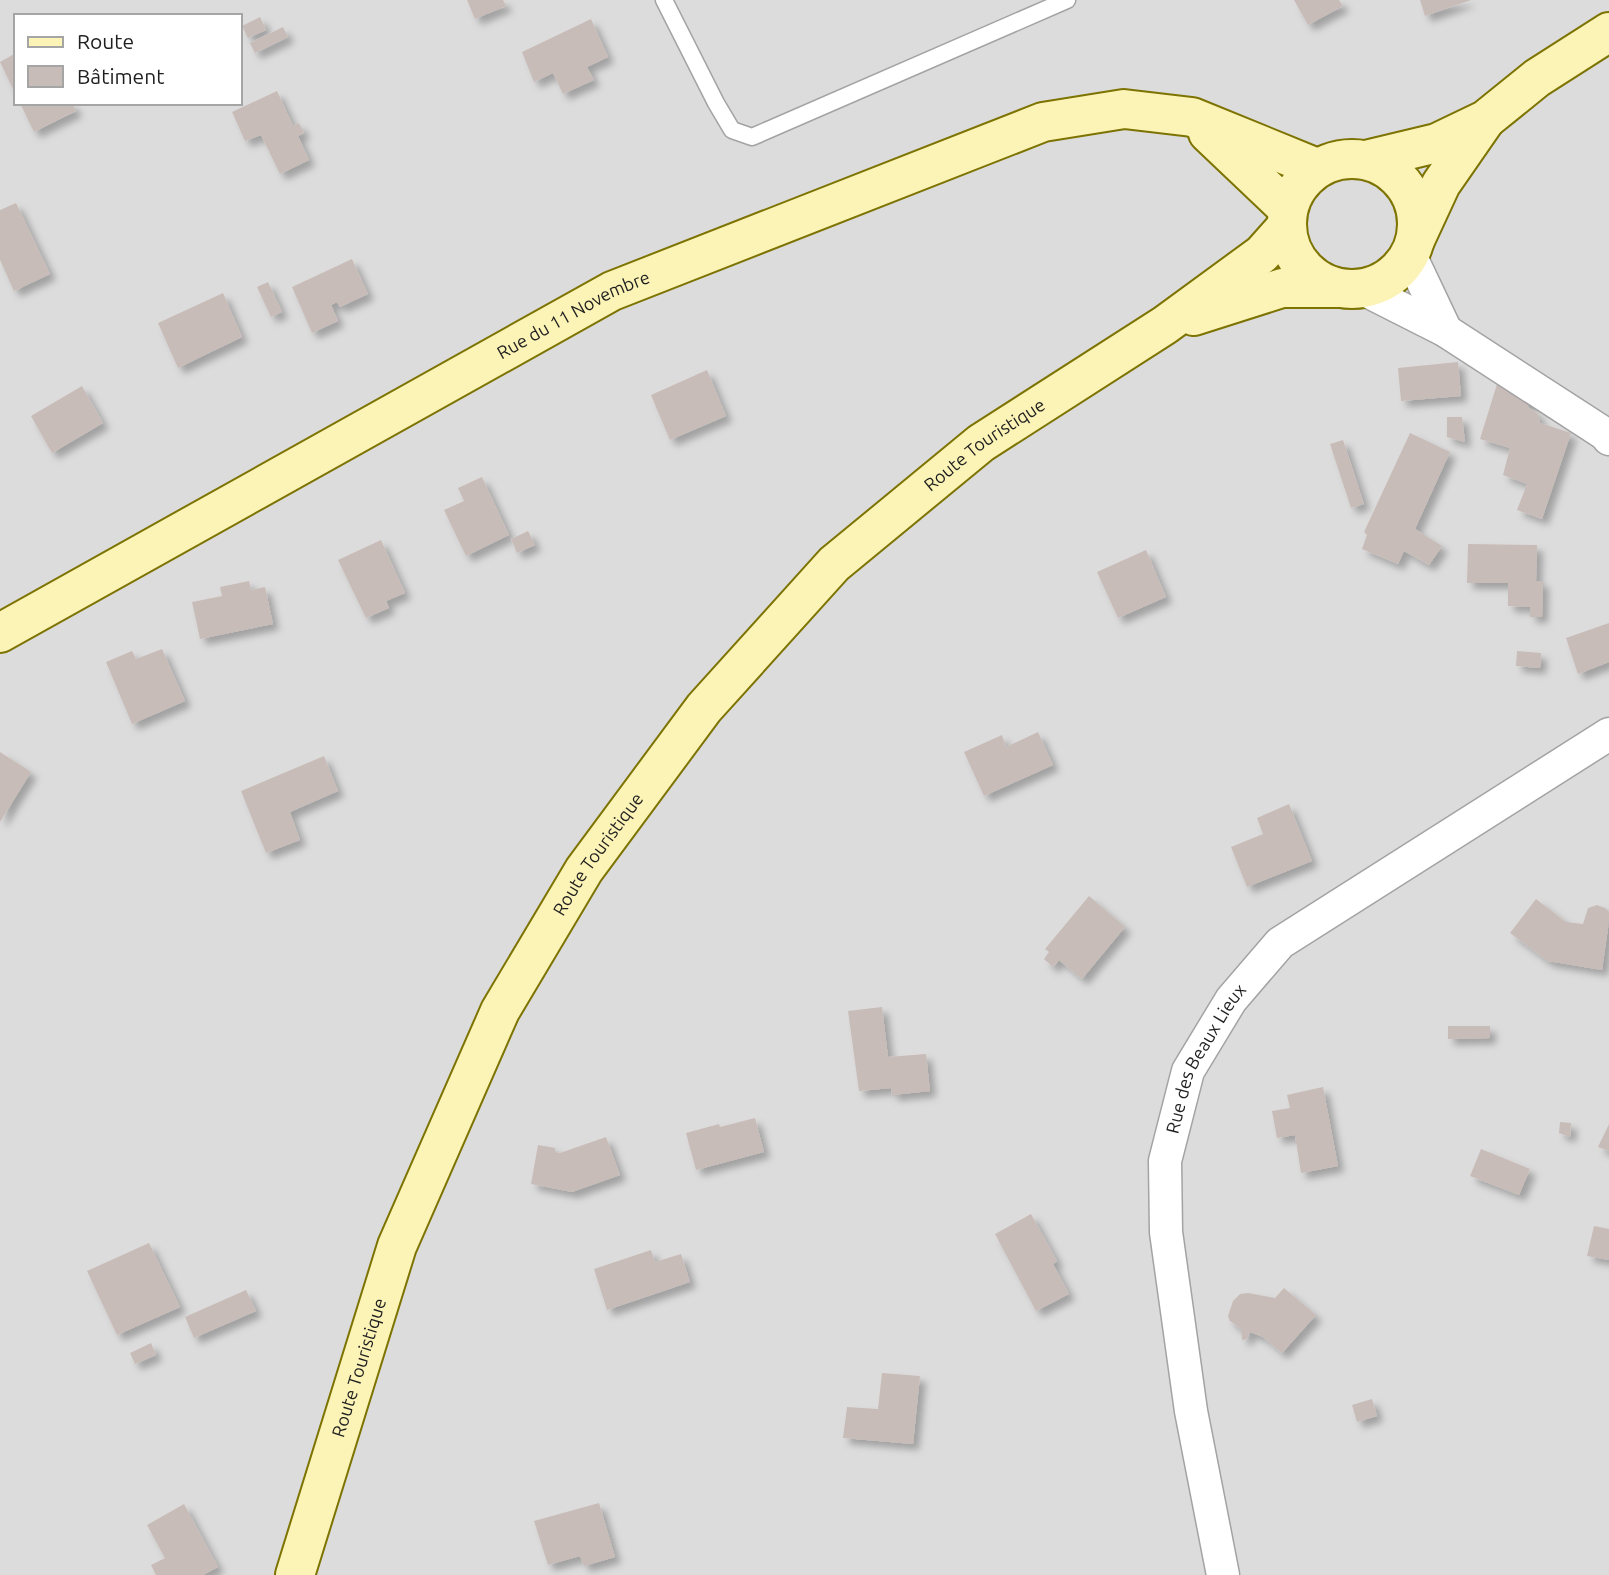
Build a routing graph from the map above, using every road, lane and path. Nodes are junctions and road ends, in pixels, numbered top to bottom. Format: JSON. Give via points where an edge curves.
{"nodes":[{"id":1,"x":664,"y":0,"type":"edge"},
{"id":2,"x":1067,"y":0,"type":"edge"},
{"id":3,"x":1609,"y":32,"type":"edge"},
{"id":4,"x":1192,"y":117,"type":"junction"},
{"id":5,"x":1485,"y":120,"type":"junction"},
{"id":6,"x":1366,"y":160,"type":"junction"},
{"id":7,"x":1317,"y":168,"type":"junction"},
{"id":8,"x":1287,"y":218,"type":"junction"},
{"id":9,"x":1413,"y":247,"type":"junction"},
{"id":10,"x":1349,"y":288,"type":"junction"},
{"id":11,"x":1165,"y":325,"type":"junction"},
{"id":12,"x":1446,"y":331,"type":"junction"},
{"id":13,"x":1609,"y":439,"type":"edge"},
{"id":14,"x":0,"y":633,"type":"edge"},
{"id":15,"x":1609,"y":734,"type":"edge"},
{"id":16,"x":295,"y":1575,"type":"edge"},
{"id":17,"x":1223,"y":1575,"type":"edge"}],
"edges":[{"from":1,"to":2,"type":"lane","via":[[732,130],[752,137]]},
{"from":3,"to":5,"type":"street","via":[[1537,78]]},
{"from":4,"to":7,"type":"street","name":"Rue du 11 Novembre"},
{"from":4,"to":8,"type":"street"},
{"from":4,"to":14,"type":"street","name":"Rue du 11 Novembre","via":[[1124,109],[1043,122],[612,291]]},
{"from":5,"to":6,"type":"street","via":[[1437,143]]},
{"from":5,"to":9,"type":"street","via":[[1441,184]]},
{"from":6,"to":7,"type":"street","via":[[1349,158]]},
{"from":6,"to":9,"type":"street","via":[[1386,167],[1412,198],[1417,218]]},
{"from":7,"to":8,"type":"street","via":[[1294,193]]},
{"from":8,"to":10,"type":"street","via":[[1290,248],[1301,266],[1317,279]]},
{"from":8,"to":11,"type":"street","name":"Route Touristique","via":[[1262,254]]},
{"from":9,"to":10,"type":"street","via":[[1400,269],[1386,279]]},
{"from":9,"to":12,"type":"street"},
{"from":10,"to":11,"type":"street","name":"Route Touristique","via":[[1282,288]]},
{"from":10,"to":12,"type":"street"},
{"from":11,"to":16,"type":"street","name":"Route Touristique","via":[[981,443],[834,564],[704,708],[584,870],[500,1011],[397,1246]]},
{"from":12,"to":13,"type":"street"},
{"from":15,"to":17,"type":"street","name":"Rue des Beaux Lieux","via":[[1280,943],[1231,1000],[1188,1071],[1165,1161],[1166,1232],[1191,1411]]}]}
